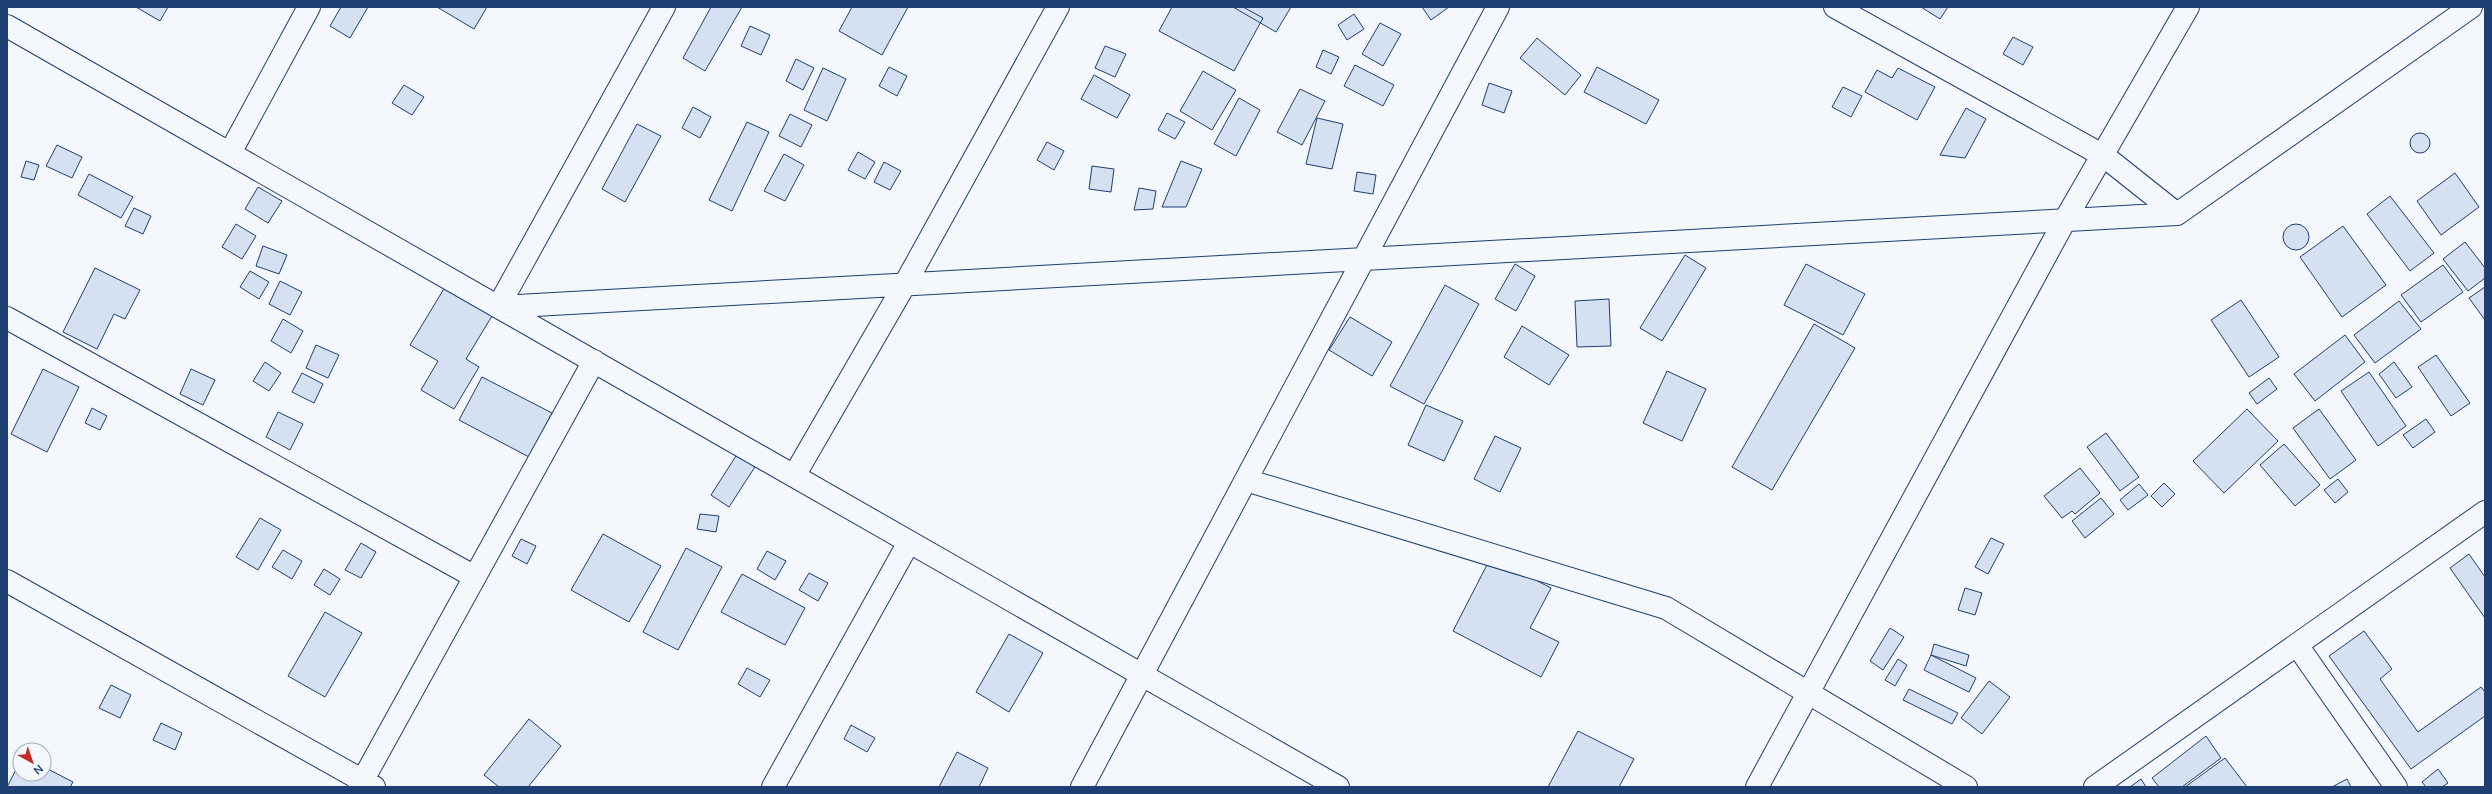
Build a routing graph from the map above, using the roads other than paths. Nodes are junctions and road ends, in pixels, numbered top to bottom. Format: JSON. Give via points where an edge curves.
{"nodes":[{"id":1,"x":309,"y":7,"type":"edge"},
{"id":2,"x":664,"y":7,"type":"edge"},
{"id":3,"x":1058,"y":7,"type":"edge"},
{"id":4,"x":1498,"y":7,"type":"edge"},
{"id":5,"x":1835,"y":7,"type":"edge"},
{"id":6,"x":2188,"y":7,"type":"edge"},
{"id":7,"x":2471,"y":7,"type":"edge"},
{"id":8,"x":7,"y":26,"type":"edge"},
{"id":9,"x":230,"y":153,"type":"junction"},
{"id":10,"x":2104,"y":156,"type":"junction"},
{"id":11,"x":2177,"y":214,"type":"junction"},
{"id":12,"x":2065,"y":220,"type":"junction"},
{"id":13,"x":1363,"y":259,"type":"junction"},
{"id":14,"x":905,"y":284,"type":"junction"},
{"id":15,"x":498,"y":307,"type":"junction"},
{"id":16,"x":7,"y":318,"type":"edge"},
{"id":17,"x":594,"y":361,"type":"junction"},
{"id":18,"x":794,"y":476,"type":"junction"},
{"id":19,"x":1246,"y":480,"type":"junction"},
{"id":20,"x":2485,"y":512,"type":"edge"},
{"id":21,"x":909,"y":542,"type":"junction"},
{"id":22,"x":475,"y":577,"type":"junction"},
{"id":23,"x":7,"y":581,"type":"edge"},
{"id":24,"x":2297,"y":645,"type":"junction"},
{"id":25,"x":1142,"y":675,"type":"junction"},
{"id":26,"x":1808,"y":693,"type":"junction"},
{"id":27,"x":365,"y":785,"type":"edge"},
{"id":28,"x":773,"y":787,"type":"edge"},
{"id":29,"x":1082,"y":787,"type":"edge"},
{"id":30,"x":1338,"y":787,"type":"edge"},
{"id":31,"x":1756,"y":787,"type":"edge"},
{"id":32,"x":1966,"y":787,"type":"edge"},
{"id":33,"x":2095,"y":787,"type":"edge"},
{"id":34,"x":2396,"y":787,"type":"edge"}],
"edges":[{"from":1,"to":9,"type":"main road"},
{"from":2,"to":15,"type":"main road"},
{"from":3,"to":14,"type":"main road"},
{"from":4,"to":13,"type":"main road"},
{"from":5,"to":10,"type":"main road"},
{"from":6,"to":10,"type":"main road"},
{"from":7,"to":11,"type":"main road"},
{"from":8,"to":9,"type":"main road"},
{"from":9,"to":15,"type":"main road"},
{"from":10,"to":11,"type":"main road"},
{"from":10,"to":12,"type":"main road"},
{"from":11,"to":12,"type":"main road"},
{"from":12,"to":13,"type":"main road"},
{"from":12,"to":26,"type":"main road"},
{"from":13,"to":14,"type":"main road"},
{"from":13,"to":19,"type":"main road"},
{"from":14,"to":15,"type":"main road"},
{"from":14,"to":18,"type":"main road"},
{"from":15,"to":17,"type":"main road"},
{"from":16,"to":22,"type":"main road"},
{"from":17,"to":18,"type":"main road"},
{"from":17,"to":22,"type":"main road"},
{"from":18,"to":21,"type":"main road"},
{"from":19,"to":25,"type":"main road"},
{"from":19,"to":26,"type":"main road","via":[[1666,608]]},
{"from":20,"to":24,"type":"main road"},
{"from":21,"to":25,"type":"main road"},
{"from":21,"to":28,"type":"main road"},
{"from":22,"to":27,"type":"main road"},
{"from":23,"to":27,"type":"main road"},
{"from":24,"to":33,"type":"main road"},
{"from":24,"to":34,"type":"main road"},
{"from":25,"to":29,"type":"main road"},
{"from":25,"to":30,"type":"main road"},
{"from":26,"to":31,"type":"main road"},
{"from":26,"to":32,"type":"main road"}]}
